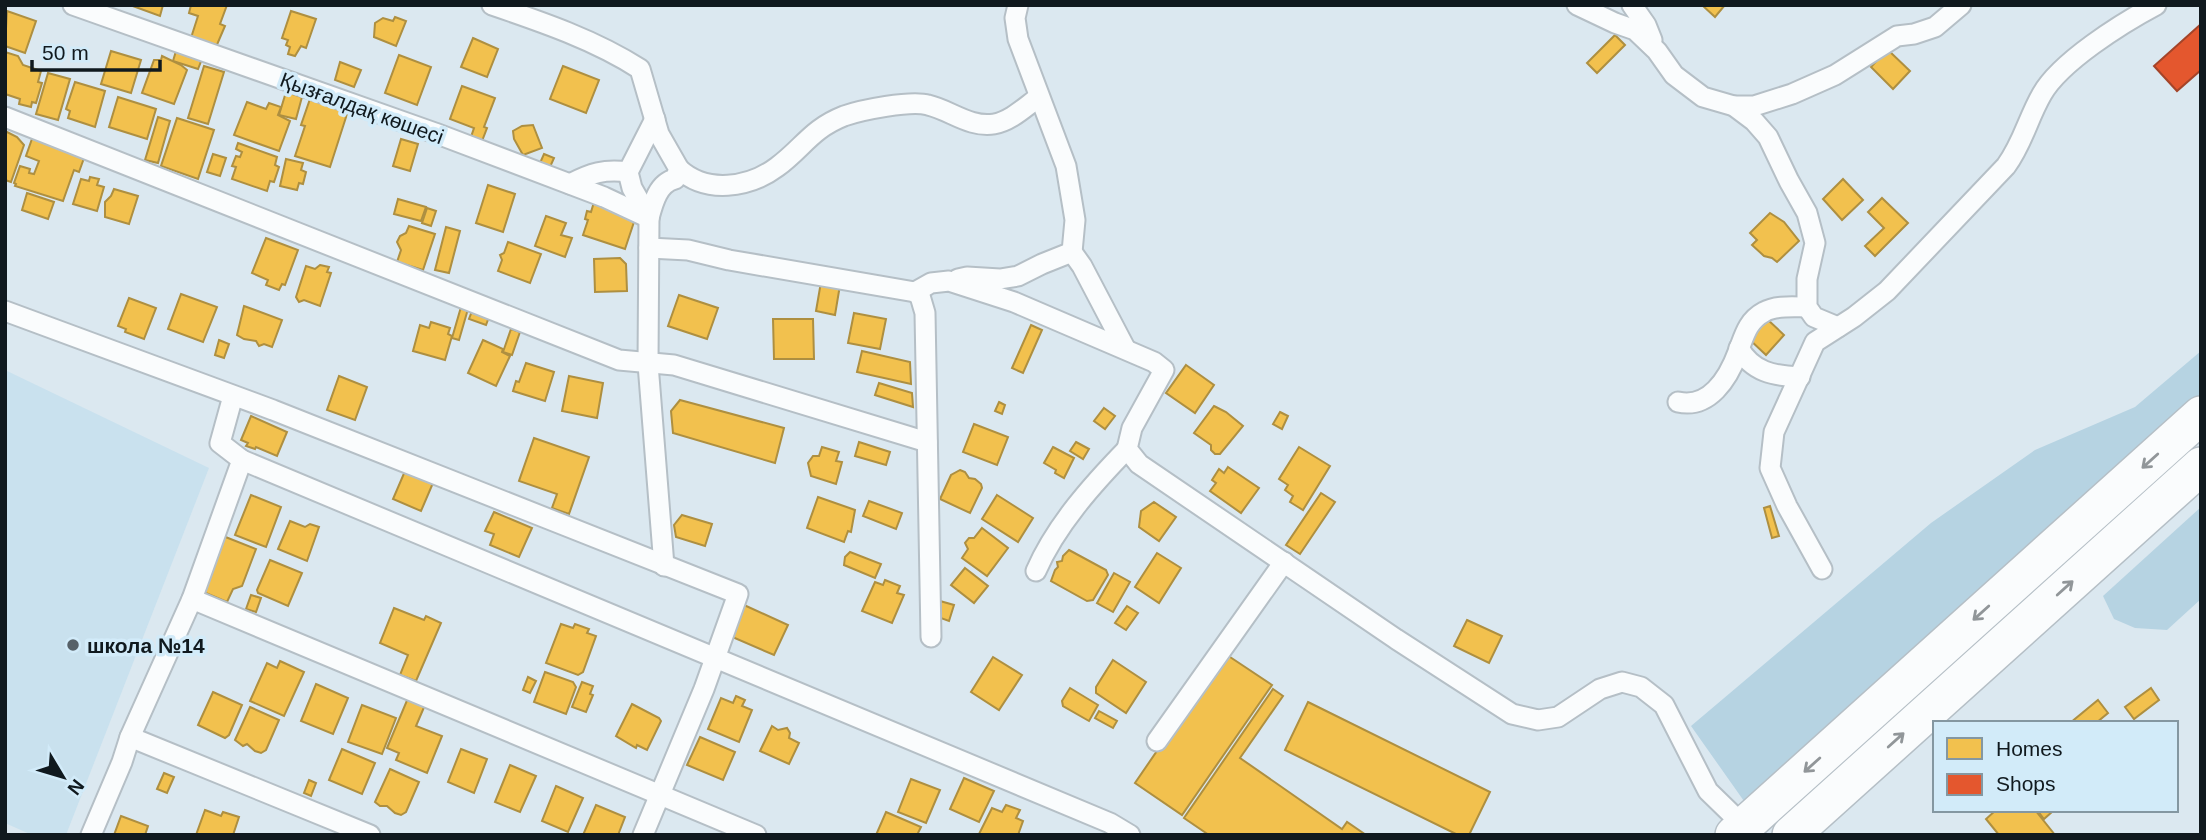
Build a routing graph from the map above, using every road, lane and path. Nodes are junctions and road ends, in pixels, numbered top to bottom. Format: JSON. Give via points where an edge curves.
{"nodes":[{"id":1,"x":73,"y":5,"type":"edge"},
{"id":2,"x":492,"y":5,"type":"edge"},
{"id":3,"x":1018,"y":5,"type":"edge"},
{"id":4,"x":1577,"y":5,"type":"edge"},
{"id":5,"x":1632,"y":5,"type":"edge"},
{"id":6,"x":1961,"y":5,"type":"edge"},
{"id":7,"x":2156,"y":5,"type":"edge"},
{"id":8,"x":1657,"y":51,"type":"junction"},
{"id":9,"x":1039,"y":97,"type":"junction"},
{"id":10,"x":1734,"y":106,"type":"junction"},
{"id":11,"x":5,"y":117,"type":"edge"},
{"id":12,"x":654,"y":119,"type":"junction"},
{"id":13,"x":679,"y":169,"type":"junction"},
{"id":14,"x":628,"y":172,"type":"junction"},
{"id":15,"x":570,"y":184,"type":"junction"},
{"id":16,"x":649,"y":218,"type":"junction"},
{"id":17,"x":649,"y":248,"type":"junction"},
{"id":18,"x":1072,"y":252,"type":"junction"},
{"id":19,"x":949,"y":281,"type":"junction"},
{"id":20,"x":915,"y":292,"type":"junction"},
{"id":21,"x":1807,"y":307,"type":"junction"},
{"id":22,"x":5,"y":311,"type":"edge"},
{"id":23,"x":1838,"y":327,"type":"junction"},
{"id":24,"x":1125,"y":348,"type":"junction"},
{"id":25,"x":1739,"y":348,"type":"junction"},
{"id":26,"x":648,"y":364,"type":"junction"},
{"id":27,"x":1800,"y":377,"type":"junction"},
{"id":28,"x":233,"y":396,"type":"junction"},
{"id":29,"x":1678,"y":402,"type":"dead end"},
{"id":30,"x":2201,"y":415,"type":"edge"},
{"id":31,"x":927,"y":442,"type":"junction"},
{"id":32,"x":1127,"y":449,"type":"junction"},
{"id":33,"x":242,"y":460,"type":"junction"},
{"id":34,"x":2201,"y":466,"type":"edge"},
{"id":35,"x":1284,"y":562,"type":"junction"},
{"id":36,"x":664,"y":566,"type":"junction"},
{"id":37,"x":1822,"y":569,"type":"dead end"},
{"id":38,"x":1036,"y":570,"type":"dead end"},
{"id":39,"x":192,"y":599,"type":"junction"},
{"id":40,"x":931,"y":637,"type":"dead end"},
{"id":41,"x":715,"y":657,"type":"junction"},
{"id":42,"x":130,"y":737,"type":"junction"},
{"id":43,"x":1157,"y":741,"type":"dead end"},
{"id":44,"x":660,"y":795,"type":"junction"},
{"id":45,"x":1739,"y":830,"type":"edge"},
{"id":46,"x":91,"y":835,"type":"edge"},
{"id":47,"x":370,"y":835,"type":"edge"},
{"id":48,"x":643,"y":835,"type":"edge"},
{"id":49,"x":755,"y":835,"type":"edge"},
{"id":50,"x":1130,"y":835,"type":"edge"},
{"id":51,"x":1791,"y":835,"type":"edge"}],
"edges":[{"from":1,"to":15,"type":"street","name":"Қызғалдақ көшесі"},
{"from":2,"to":12,"type":"street","via":[[617,54],[640,69]]},
{"from":3,"to":9,"type":"street","via":[[1018,39]]},
{"from":4,"to":8,"type":"street","via":[[1635,30]]},
{"from":5,"to":8,"type":"street"},
{"from":6,"to":10,"type":"street","via":[[1935,27],[1897,36],[1835,75],[1754,106]]},
{"from":7,"to":23,"type":"street","via":[[2124,22],[2057,74],[2006,166],[1887,291]]},
{"from":8,"to":10,"type":"street","via":[[1674,75],[1703,97]]},
{"from":9,"to":13,"type":"street","via":[[1002,122],[989,125],[916,103],[847,115],[825,124],[779,166],[748,182],[720,187],[688,178]]},
{"from":9,"to":18,"type":"street","via":[[1066,166],[1075,220]]},
{"from":10,"to":21,"type":"street","via":[[1768,137],[1807,213],[1815,243]]},
{"from":11,"to":26,"type":"street","via":[[619,360]]},
{"from":12,"to":13,"type":"street"},
{"from":12,"to":14,"type":"street"},
{"from":13,"to":16,"type":"street","via":[[675,179],[656,195]]},
{"from":14,"to":15,"type":"street","via":[[590,173]]},
{"from":14,"to":16,"type":"street"},
{"from":15,"to":16,"type":"street","name":"Қызғалдақ көшесі"},
{"from":16,"to":17,"type":"street"},
{"from":17,"to":20,"type":"street","via":[[688,250]]},
{"from":17,"to":26,"type":"street"},
{"from":18,"to":19,"type":"street","via":[[1017,276]]},
{"from":18,"to":24,"type":"street"},
{"from":19,"to":20,"type":"street","via":[[931,283]]},
{"from":19,"to":24,"type":"street"},
{"from":20,"to":31,"type":"street","via":[[925,313]]},
{"from":21,"to":23,"type":"street","via":[[1814,317]]},
{"from":21,"to":25,"type":"street","via":[[1764,312],[1751,323]]},
{"from":22,"to":28,"type":"street"},
{"from":23,"to":27,"type":"street","via":[[1815,342]]},
{"from":24,"to":32,"type":"street","via":[[1164,370],[1132,428]]},
{"from":25,"to":27,"type":"street","via":[[1760,370]]},
{"from":25,"to":29,"type":"street","via":[[1716,391],[1690,405]]},
{"from":26,"to":31,"type":"street","via":[[674,365]]},
{"from":26,"to":36,"type":"street"},
{"from":27,"to":37,"type":"street","via":[[1774,432],[1770,468]]},
{"from":28,"to":33,"type":"street","via":[[220,443]]},
{"from":28,"to":36,"type":"street"},
{"from":30,"to":45,"type":"highway","one_way":true},
{"from":31,"to":40,"type":"street"},
{"from":32,"to":35,"type":"street","via":[[1150,472]]},
{"from":32,"to":38,"type":"street","via":[[1052,539]]},
{"from":33,"to":39,"type":"street"},
{"from":33,"to":41,"type":"street"},
{"from":51,"to":34,"type":"highway","one_way":true},
{"from":35,"to":43,"type":"street"},
{"from":35,"to":45,"type":"street","via":[[1512,714],[1538,720],[1558,717],[1600,689],[1622,682],[1641,687],[1664,705],[1707,791]]},
{"from":36,"to":41,"type":"street","via":[[737,594]]},
{"from":39,"to":42,"type":"street"},
{"from":39,"to":44,"type":"street"},
{"from":41,"to":44,"type":"street"},
{"from":41,"to":50,"type":"street"},
{"from":42,"to":46,"type":"street"},
{"from":42,"to":47,"type":"street"},
{"from":44,"to":48,"type":"street"},
{"from":44,"to":49,"type":"street"}]}
